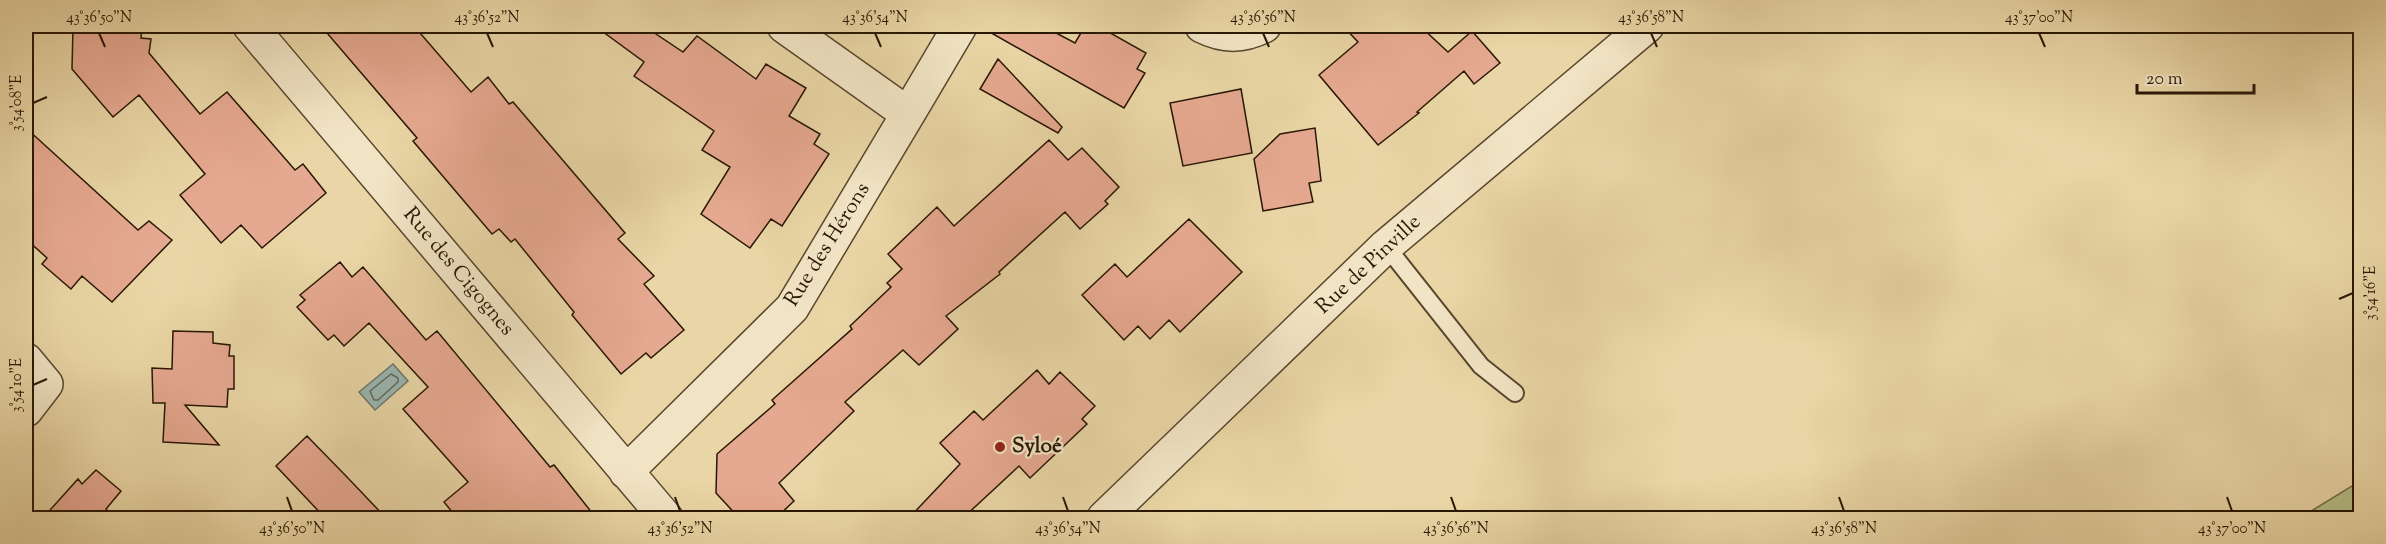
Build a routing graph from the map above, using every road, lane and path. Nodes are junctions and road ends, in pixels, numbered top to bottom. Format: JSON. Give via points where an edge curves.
{"nodes":[{"id":1,"x":250,"y":26,"type":"edge"},
{"id":2,"x":784,"y":26,"type":"edge"},
{"id":3,"x":960,"y":26,"type":"edge"},
{"id":4,"x":1202,"y":26,"type":"edge"},
{"id":5,"x":1264,"y":26,"type":"edge"},
{"id":6,"x":1647,"y":26,"type":"edge"},
{"id":7,"x":908,"y":114,"type":"junction"},
{"id":8,"x":1386,"y":246,"type":"junction"},
{"id":9,"x":26,"y":360,"type":"edge"},
{"id":10,"x":1515,"y":393,"type":"dead end"},
{"id":11,"x":26,"y":410,"type":"edge"},
{"id":12,"x":626,"y":472,"type":"junction"},
{"id":13,"x":666,"y":519,"type":"edge"},
{"id":14,"x":1104,"y":519,"type":"edge"}],
"edges":[{"from":1,"to":12,"type":"street","name":"Rue des Cigognes"},
{"from":2,"to":7,"type":"street"},
{"from":3,"to":7,"type":"street","name":"Rue des Hérons"},
{"from":4,"to":5,"type":"street","via":[[1216,33],[1239,36]]},
{"from":6,"to":8,"type":"street","name":"Rue de Pinville"},
{"from":7,"to":12,"type":"street","name":"Rue des Hérons","via":[[792,308]]},
{"from":8,"to":10,"type":"lane","via":[[1480,366]]},
{"from":8,"to":14,"type":"street","name":"Rue de Pinville"},
{"from":9,"to":11,"type":"street","via":[[46,384]]},
{"from":12,"to":13,"type":"street","name":"Rue des Cigognes"}]}
